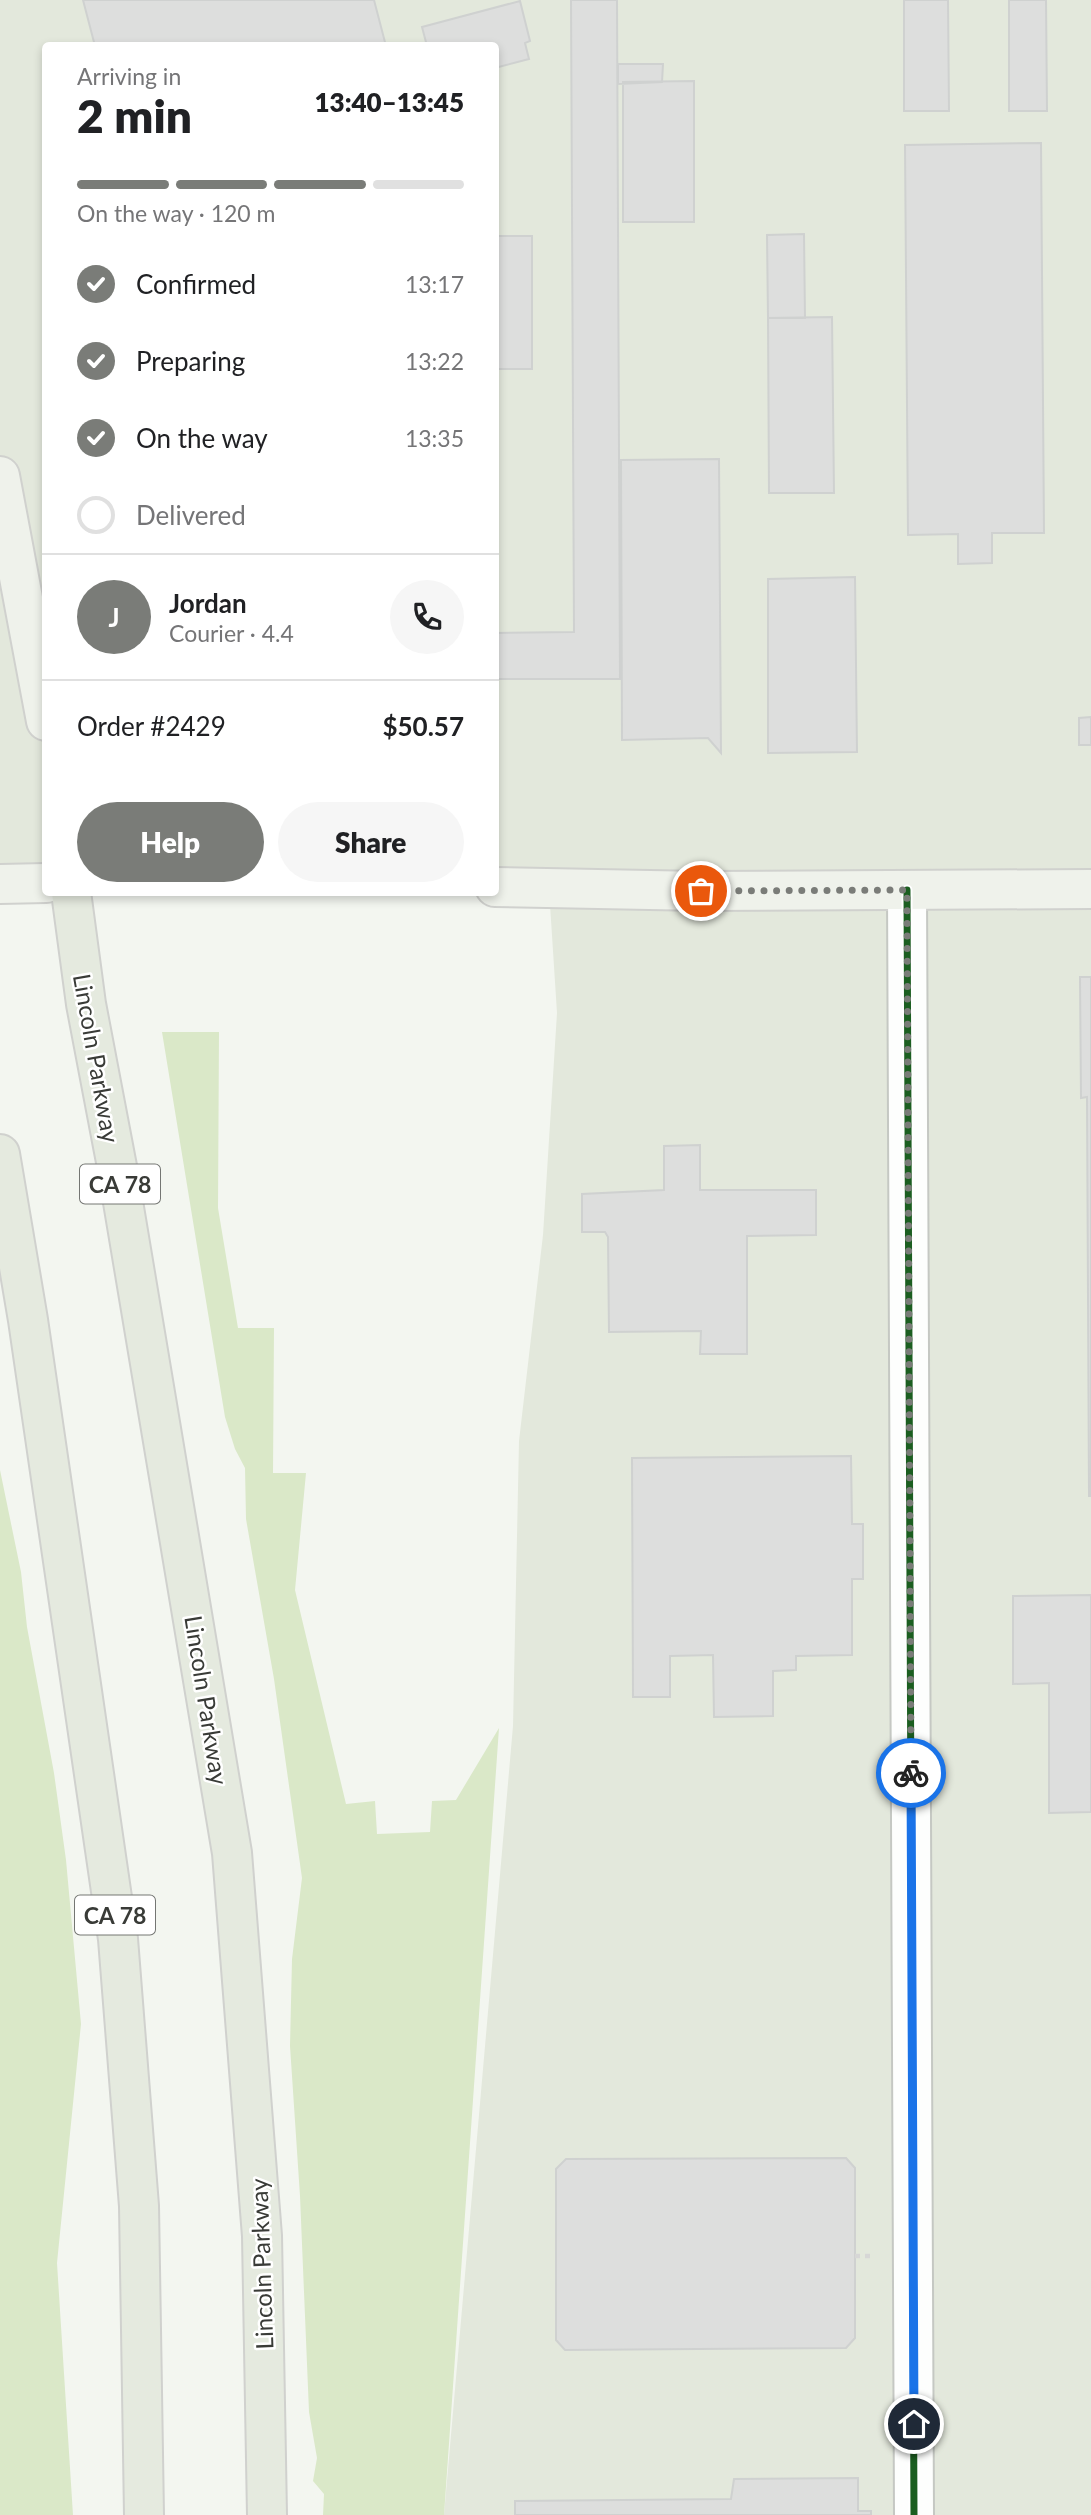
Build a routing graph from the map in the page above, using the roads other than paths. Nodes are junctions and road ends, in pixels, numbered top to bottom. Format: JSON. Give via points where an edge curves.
{"nodes":[{"id":1,"x":0,"y":476,"type":"edge"},
{"id":2,"x":42,"y":700,"type":"edge"},
{"id":3,"x":42,"y":883,"type":"edge"},
{"id":4,"x":0,"y":884,"type":"edge"},
{"id":5,"x":499,"y":887,"type":"edge"},
{"id":6,"x":1091,"y":889,"type":"edge"},
{"id":7,"x":907,"y":890,"type":"junction"},
{"id":8,"x":72,"y":896,"type":"edge"},
{"id":9,"x":0,"y":1154,"type":"edge"},
{"id":10,"x":144,"y":2515,"type":"edge"},
{"id":11,"x":267,"y":2515,"type":"edge"},
{"id":12,"x":914,"y":2515,"type":"edge"}],
"edges":[{"from":1,"to":2,"type":"main road"},
{"from":3,"to":4,"type":"main road"},
{"from":5,"to":7,"type":"main road"},
{"from":6,"to":7,"type":"main road"},
{"from":7,"to":12,"type":"street"},
{"from":8,"to":11,"type":"highway","name":"Lincoln Parkway","number":"CA 78","via":[[86,1004],[232,1853],[262,2236]]},
{"from":9,"to":10,"type":"highway","number":"CA 78","via":[[118,1939],[139,2206]]}]}
